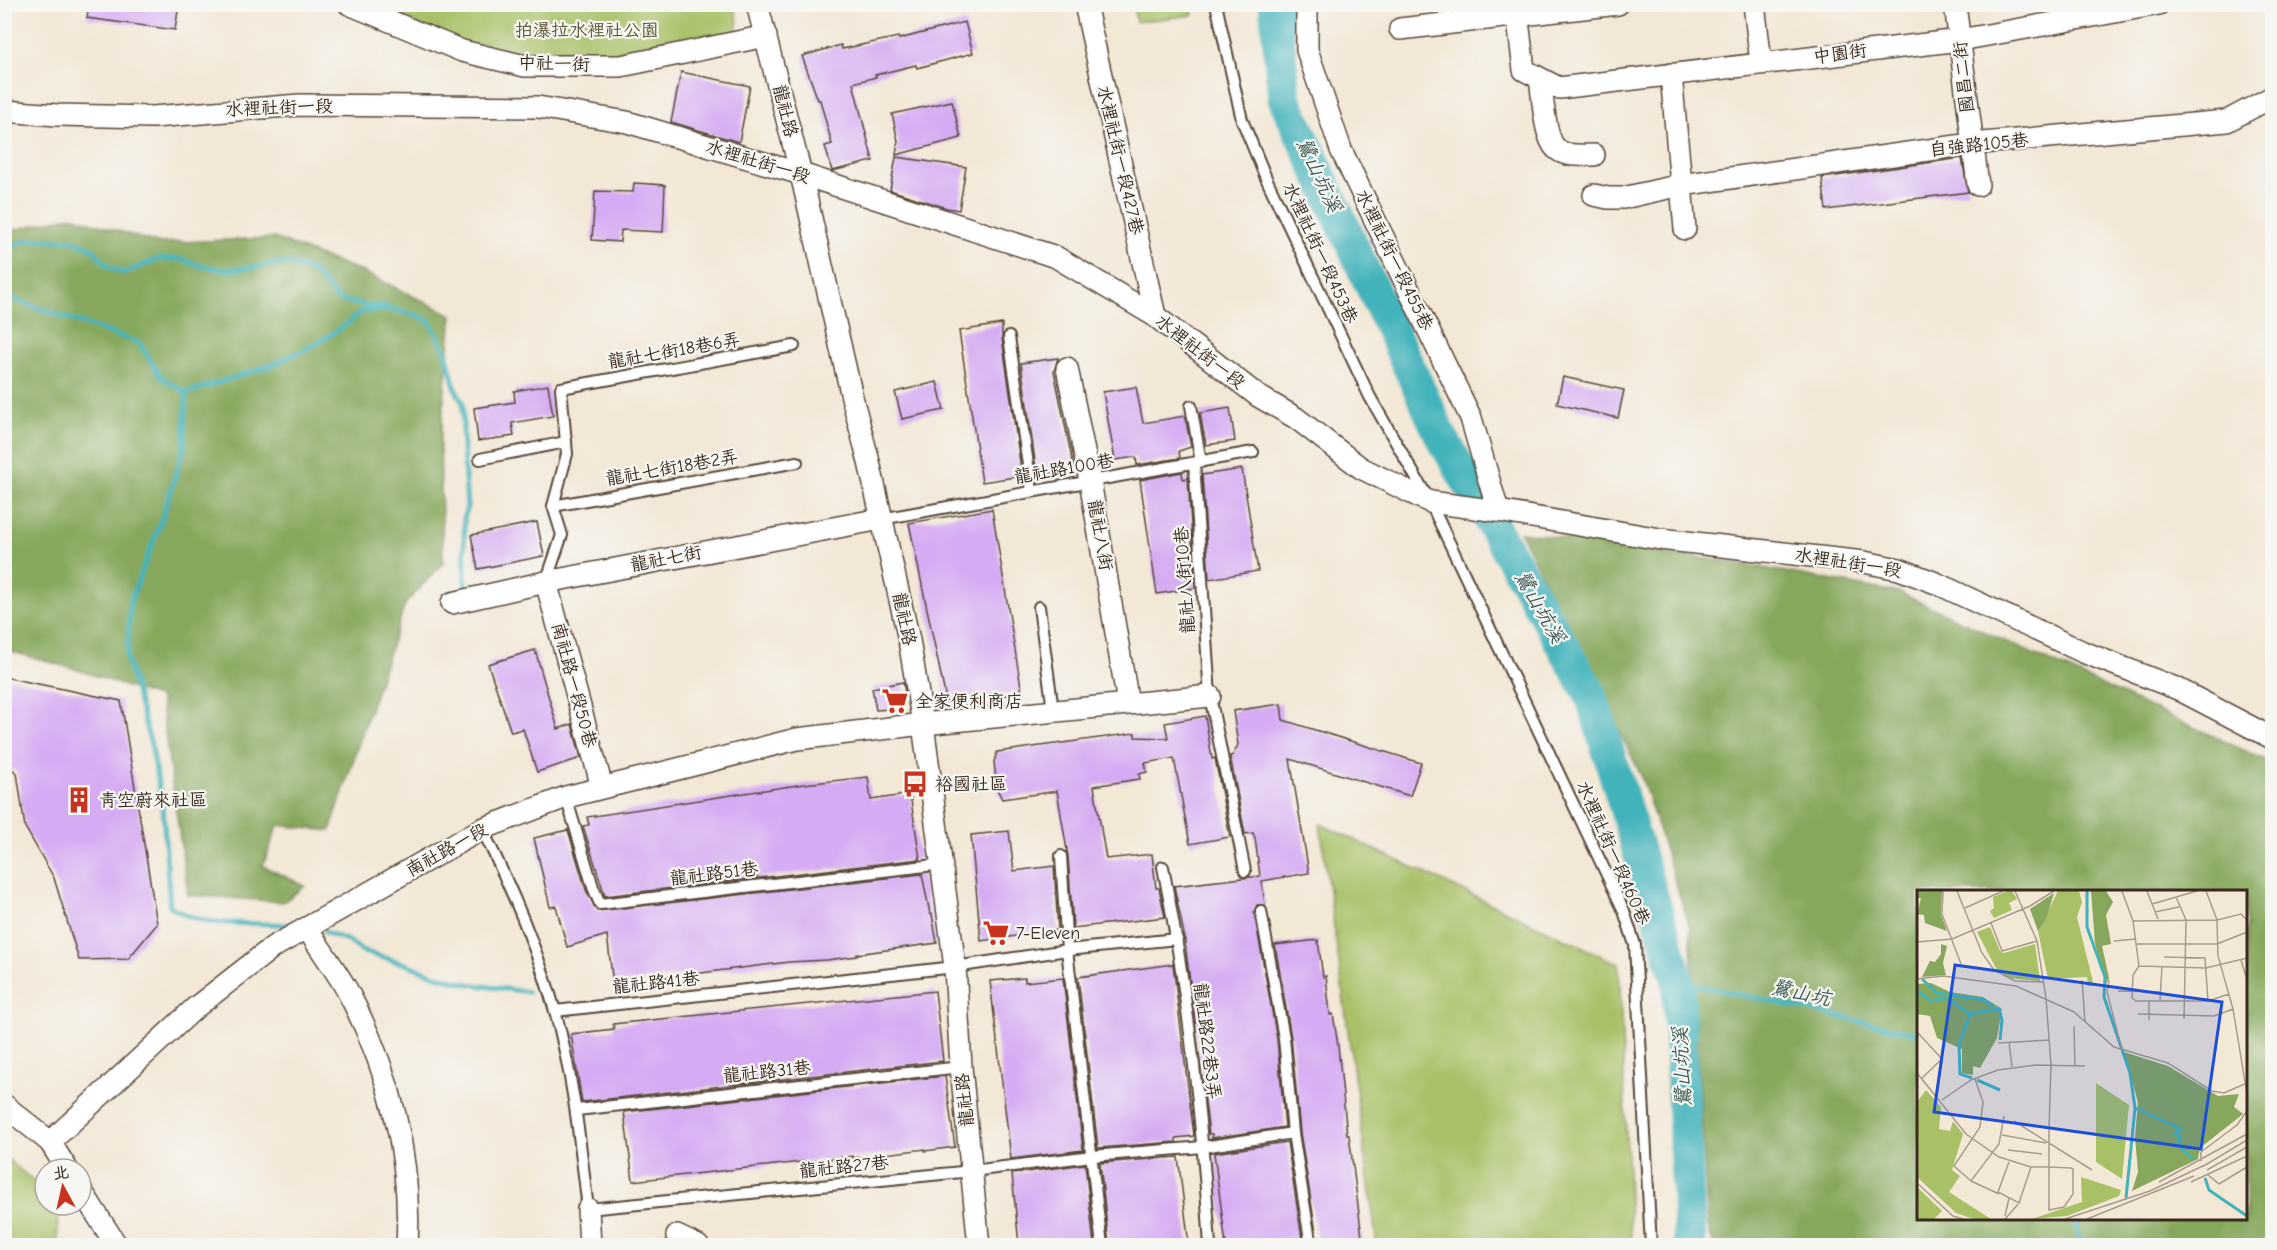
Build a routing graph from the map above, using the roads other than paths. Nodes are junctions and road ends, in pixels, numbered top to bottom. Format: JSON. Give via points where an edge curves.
{"nodes":[{"id":1,"x":349,"y":4,"type":"edge"},
{"id":2,"x":757,"y":4,"type":"edge"},
{"id":3,"x":1085,"y":4,"type":"edge"},
{"id":4,"x":1216,"y":4,"type":"edge"},
{"id":5,"x":1307,"y":4,"type":"edge"},
{"id":6,"x":1618,"y":4,"type":"edge"},
{"id":7,"x":1754,"y":4,"type":"edge"},
{"id":8,"x":1955,"y":4,"type":"edge"},
{"id":9,"x":2159,"y":4,"type":"edge"},
{"id":10,"x":1516,"y":10,"type":"edge"},
{"id":11,"x":1400,"y":29,"type":"dead end"},
{"id":12,"x":766,"y":36,"type":"junction"},
{"id":13,"x":1960,"y":40,"type":"junction"},
{"id":14,"x":1761,"y":63,"type":"junction"},
{"id":15,"x":1532,"y":74,"type":"junction"},
{"id":16,"x":1671,"y":74,"type":"junction"},
{"id":17,"x":2272,"y":97,"type":"edge"},
{"id":18,"x":4,"y":111,"type":"edge"},
{"id":19,"x":1971,"y":144,"type":"junction"},
{"id":20,"x":1594,"y":155,"type":"dead end"},
{"id":21,"x":801,"y":174,"type":"junction"},
{"id":22,"x":1681,"y":185,"type":"junction"},
{"id":23,"x":1978,"y":185,"type":"dead end"},
{"id":24,"x":1594,"y":195,"type":"dead end"},
{"id":25,"x":1685,"y":230,"type":"dead end"},
{"id":26,"x":1155,"y":316,"type":"junction"},
{"id":27,"x":1009,"y":337,"type":"dead end"},
{"id":28,"x":794,"y":346,"type":"dead end"},
{"id":29,"x":1067,"y":368,"type":"dead end"},
{"id":30,"x":1191,"y":406,"type":"dead end"},
{"id":31,"x":566,"y":442,"type":"junction"},
{"id":32,"x":1253,"y":453,"type":"dead end"},
{"id":33,"x":480,"y":459,"type":"dead end"},
{"id":34,"x":797,"y":462,"type":"dead end"},
{"id":35,"x":1198,"y":462,"type":"junction"},
{"id":36,"x":1090,"y":481,"type":"junction"},
{"id":37,"x":1032,"y":491,"type":"junction"},
{"id":38,"x":1430,"y":502,"type":"junction"},
{"id":39,"x":553,"y":506,"type":"junction"},
{"id":40,"x":1498,"y":511,"type":"junction"},
{"id":41,"x":881,"y":519,"type":"junction"},
{"id":42,"x":546,"y":582,"type":"junction"},
{"id":43,"x":452,"y":603,"type":"dead end"},
{"id":44,"x":1039,"y":607,"type":"dead end"},
{"id":45,"x":1210,"y":696,"type":"junction"},
{"id":46,"x":1128,"y":703,"type":"junction"},
{"id":47,"x":1053,"y":710,"type":"junction"},
{"id":48,"x":923,"y":724,"type":"junction"},
{"id":49,"x":2272,"y":738,"type":"edge"},
{"id":50,"x":602,"y":787,"type":"junction"},
{"id":51,"x":566,"y":797,"type":"junction"},
{"id":52,"x":482,"y":829,"type":"junction"},
{"id":53,"x":1060,"y":856,"type":"dead end"},
{"id":54,"x":943,"y":864,"type":"junction"},
{"id":55,"x":1163,"y":867,"type":"dead end"},
{"id":56,"x":1245,"y":871,"type":"dead end"},
{"id":57,"x":1261,"y":911,"type":"dead end"},
{"id":58,"x":307,"y":928,"type":"junction"},
{"id":59,"x":1177,"y":939,"type":"junction"},
{"id":60,"x":1067,"y":950,"type":"junction"},
{"id":61,"x":955,"y":967,"type":"junction"},
{"id":62,"x":555,"y":1011,"type":"junction"},
{"id":63,"x":961,"y":1067,"type":"junction"},
{"id":64,"x":4,"y":1105,"type":"edge"},
{"id":65,"x":577,"y":1110,"type":"junction"},
{"id":66,"x":1293,"y":1132,"type":"junction"},
{"id":67,"x":50,"y":1142,"type":"junction"},
{"id":68,"x":1203,"y":1147,"type":"junction"},
{"id":69,"x":1092,"y":1156,"type":"junction"},
{"id":70,"x":59,"y":1157,"type":"edge"},
{"id":71,"x":972,"y":1171,"type":"junction"},
{"id":72,"x":93,"y":1208,"type":"edge"},
{"id":73,"x":588,"y":1209,"type":"junction"},
{"id":74,"x":677,"y":1236,"type":"dead end"},
{"id":75,"x":117,"y":1245,"type":"edge"},
{"id":76,"x":407,"y":1245,"type":"edge"},
{"id":77,"x":590,"y":1245,"type":"edge"},
{"id":78,"x":698,"y":1245,"type":"edge"},
{"id":79,"x":979,"y":1245,"type":"edge"},
{"id":80,"x":1102,"y":1245,"type":"edge"},
{"id":81,"x":1210,"y":1245,"type":"edge"},
{"id":82,"x":1311,"y":1245,"type":"edge"},
{"id":83,"x":1652,"y":1245,"type":"edge"}],
"edges":[{"from":1,"to":12,"type":"street","name":"中社一街","via":[[462,51],[525,66],[621,66]]},
{"from":2,"to":12,"type":"street","name":"龍社路"},
{"from":3,"to":26,"type":"street","name":"水裡社街一段427巷"},
{"from":4,"to":38,"type":"lane","name":"水裡社街一段453巷","via":[[1242,120],[1266,178],[1370,397]]},
{"from":5,"to":40,"type":"street","name":"水裡社街一段455巷","via":[[1307,50],[1341,150],[1471,418]]},
{"from":6,"to":10,"type":"street"},
{"from":7,"to":14,"type":"street"},
{"from":8,"to":13,"type":"street","name":"國昌二街"},
{"from":9,"to":13,"type":"street","name":"中園街"},
{"from":10,"to":11,"type":"street"},
{"from":10,"to":15,"type":"street"},
{"from":12,"to":21,"type":"street","name":"龍社路"},
{"from":13,"to":14,"type":"street","name":"中園街"},
{"from":13,"to":19,"type":"street","name":"國昌二街"},
{"from":14,"to":16,"type":"street","name":"中園街"},
{"from":15,"to":16,"type":"street","name":"中園街","via":[[1559,88]]},
{"from":15,"to":20,"type":"street","via":[[1550,142],[1559,152]]},
{"from":16,"to":22,"type":"street"},
{"from":17,"to":19,"type":"street","name":"自強路105巷","via":[[2227,121]]},
{"from":18,"to":21,"type":"street","name":"水裡社街一段","via":[[153,117],[299,105],[538,107],[627,122]]},
{"from":19,"to":22,"type":"street","name":"自強路105巷"},
{"from":19,"to":23,"type":"street","name":"國昌二街"},
{"from":21,"to":26,"type":"street","name":"水裡社街一段","via":[[1056,257]]},
{"from":21,"to":41,"type":"street","name":"龍社路"},
{"from":22,"to":24,"type":"street","name":"自強路105巷","via":[[1623,198]]},
{"from":22,"to":25,"type":"street"},
{"from":26,"to":38,"type":"street","name":"水裡社街一段","via":[[1258,396],[1296,418],[1361,468]]},
{"from":27,"to":37,"type":"lane"},
{"from":28,"to":31,"type":"lane","name":"龍社七街18巷6弄","via":[[561,388]]},
{"from":29,"to":36,"type":"street","name":"龍社八街"},
{"from":30,"to":35,"type":"lane","name":"龍社八街10巷"},
{"from":31,"to":33,"type":"lane"},
{"from":31,"to":39,"type":"lane","via":[[567,454]]},
{"from":32,"to":35,"type":"lane","name":"龍社路100巷"},
{"from":34,"to":39,"type":"lane","name":"龍社七街18巷2弄"},
{"from":35,"to":36,"type":"lane","name":"龍社路100巷"},
{"from":35,"to":45,"type":"lane","name":"龍社八街10巷"},
{"from":36,"to":37,"type":"lane","name":"龍社路100巷"},
{"from":36,"to":46,"type":"street","name":"龍社八街"},
{"from":37,"to":41,"type":"lane","name":"龍社路100巷"},
{"from":38,"to":40,"type":"street","name":"水裡社街一段"},
{"from":38,"to":83,"type":"lane","name":"水裡社街一段460巷","via":[[1624,911],[1635,945]]},
{"from":39,"to":42,"type":"lane","via":[[562,535]]},
{"from":40,"to":49,"type":"street","name":"水裡社街一段","via":[[1660,539],[1899,569],[2083,652],[2178,689]]},
{"from":41,"to":42,"type":"street","name":"龍社七街"},
{"from":41,"to":48,"type":"street","name":"龍社路","via":[[909,640]]},
{"from":42,"to":43,"type":"street","name":"龍社七街"},
{"from":42,"to":50,"type":"street","name":"南社路一段50巷"},
{"from":44,"to":47,"type":"lane"},
{"from":45,"to":46,"type":"street"},
{"from":45,"to":56,"type":"lane","name":"龍社八街10巷"},
{"from":46,"to":47,"type":"street"},
{"from":47,"to":48,"type":"street"},
{"from":48,"to":50,"type":"street","name":"南社路一段","via":[[797,739]]},
{"from":48,"to":54,"type":"street","name":"龍社路"},
{"from":50,"to":51,"type":"street","name":"南社路一段"},
{"from":51,"to":52,"type":"street","name":"南社路一段"},
{"from":51,"to":54,"type":"lane","name":"龍社路51巷","via":[[600,904]]},
{"from":52,"to":58,"type":"street","name":"南社路一段"},
{"from":52,"to":62,"type":"lane","via":[[512,889]]},
{"from":53,"to":60,"type":"lane"},
{"from":54,"to":61,"type":"street","name":"龍社路"},
{"from":55,"to":59,"type":"lane","name":"龍社路22巷3弄"},
{"from":57,"to":66,"type":"lane","via":[[1284,1038]]},
{"from":58,"to":67,"type":"street","name":"南社路一段","via":[[273,947],[195,1008]]},
{"from":58,"to":76,"type":"street","via":[[346,989],[378,1056],[398,1127],[408,1197]]},
{"from":59,"to":60,"type":"lane","name":"龍社路41巷"},
{"from":59,"to":68,"type":"lane","name":"龍社路22巷3弄"},
{"from":60,"to":61,"type":"lane","name":"龍社路41巷"},
{"from":60,"to":69,"type":"lane"},
{"from":61,"to":62,"type":"lane","name":"龍社路41巷"},
{"from":61,"to":63,"type":"street","name":"龍社路"},
{"from":62,"to":65,"type":"lane"},
{"from":63,"to":65,"type":"lane","name":"龍社路31巷"},
{"from":63,"to":71,"type":"street","name":"龍社路"},
{"from":64,"to":67,"type":"street"},
{"from":65,"to":73,"type":"lane"},
{"from":66,"to":68,"type":"lane","name":"龍社路27巷"},
{"from":66,"to":82,"type":"lane"},
{"from":67,"to":70,"type":"street"},
{"from":68,"to":69,"type":"lane","name":"龍社路27巷"},
{"from":68,"to":81,"type":"lane","name":"龍社路22巷3弄"},
{"from":69,"to":71,"type":"lane","name":"龍社路27巷"},
{"from":69,"to":80,"type":"lane"},
{"from":71,"to":73,"type":"lane","name":"龍社路27巷"},
{"from":71,"to":79,"type":"street","name":"龍社路"},
{"from":72,"to":75,"type":"street"},
{"from":73,"to":77,"type":"street"},
{"from":74,"to":78,"type":"street"}]}
